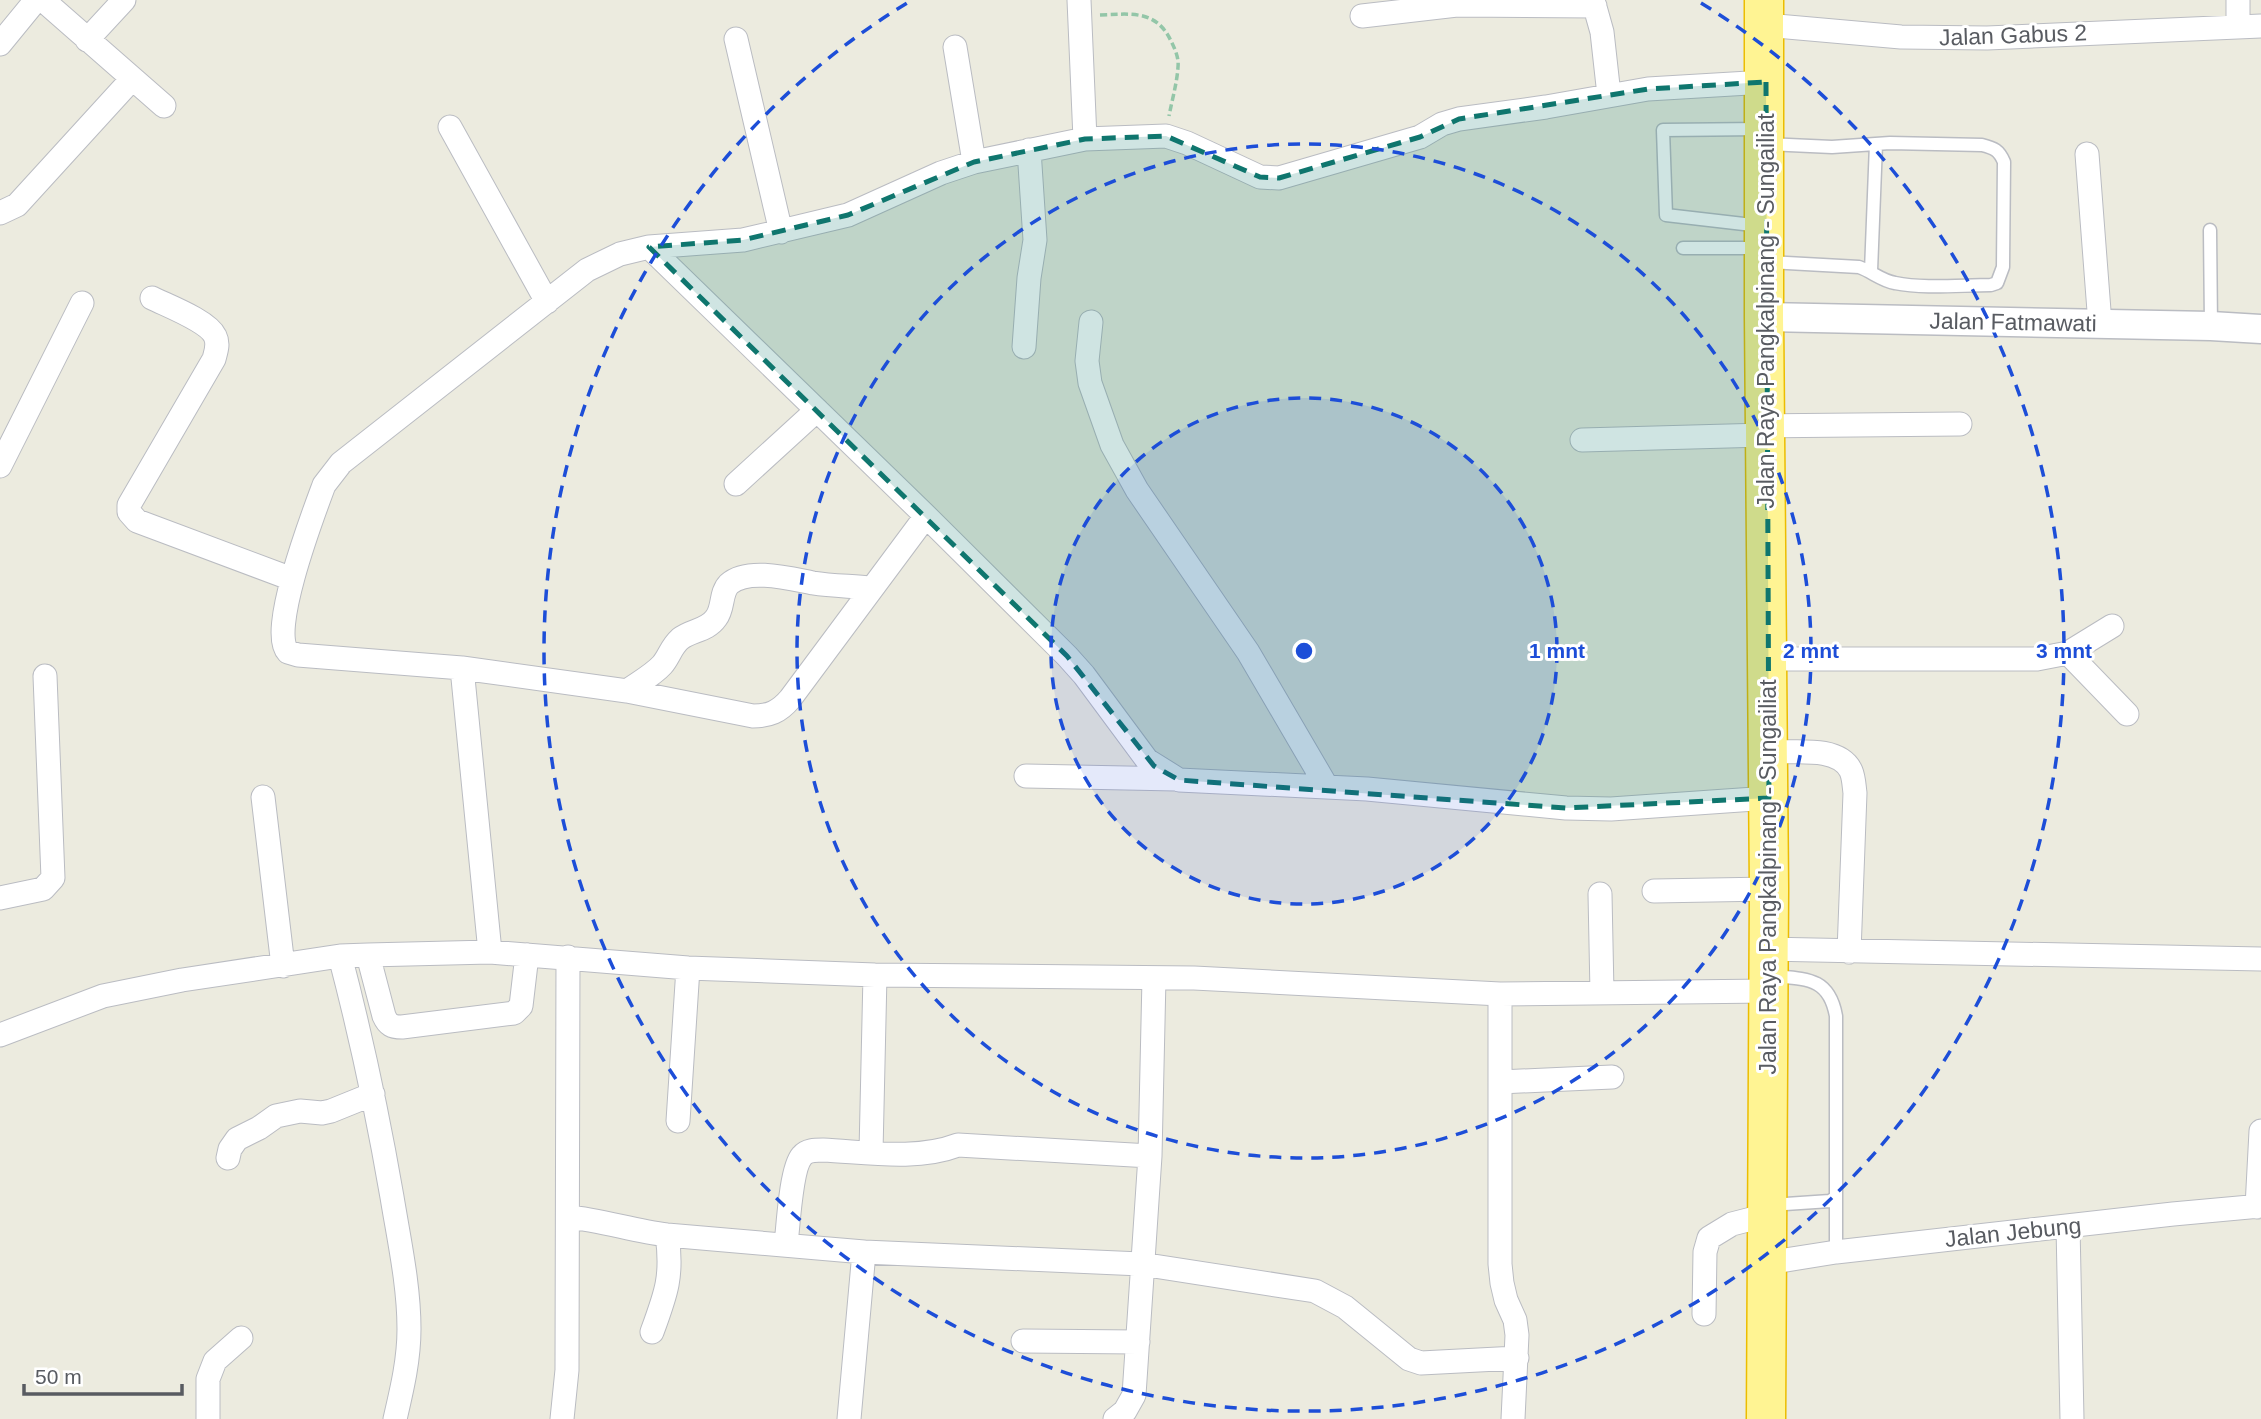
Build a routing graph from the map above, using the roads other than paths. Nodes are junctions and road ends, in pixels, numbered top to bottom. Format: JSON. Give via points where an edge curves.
{"nodes":[{"id":1,"x":36,"y":0,"type":"edge"},
{"id":2,"x":43,"y":0,"type":"edge"},
{"id":3,"x":124,"y":0,"type":"edge"},
{"id":4,"x":2238,"y":0,"type":"edge"},
{"id":5,"x":1594,"y":3,"type":"edge"},
{"id":6,"x":1080,"y":8,"type":"edge"},
{"id":7,"x":1764,"y":12,"type":"edge"},
{"id":8,"x":1362,"y":16,"type":"dead end"},
{"id":9,"x":2250,"y":26,"type":"edge"},
{"id":10,"x":736,"y":39,"type":"dead end"},
{"id":11,"x":87,"y":40,"type":"junction"},
{"id":12,"x":0,"y":44,"type":"edge"},
{"id":13,"x":955,"y":47,"type":"dead end"},
{"id":14,"x":132,"y":79,"type":"junction"},
{"id":15,"x":1766,"y":82,"type":"junction"},
{"id":16,"x":1609,"y":95,"type":"junction"},
{"id":17,"x":164,"y":106,"type":"dead end"},
{"id":18,"x":450,"y":127,"type":"dead end"},
{"id":19,"x":1765,"y":136,"type":"junction"},
{"id":20,"x":1085,"y":139,"type":"junction"},
{"id":21,"x":1875,"y":144,"type":"junction"},
{"id":22,"x":1029,"y":150,"type":"junction"},
{"id":23,"x":2087,"y":155,"type":"dead end"},
{"id":24,"x":974,"y":162,"type":"junction"},
{"id":25,"x":0,"y":213,"type":"edge"},
{"id":26,"x":2210,"y":230,"type":"dead end"},
{"id":27,"x":781,"y":232,"type":"junction"},
{"id":28,"x":1764,"y":245,"type":"junction"},
{"id":29,"x":649,"y":247,"type":"junction"},
{"id":30,"x":1683,"y":248,"type":"dead end"},
{"id":31,"x":1871,"y":271,"type":"junction"},
{"id":32,"x":152,"y":298,"type":"dead end"},
{"id":33,"x":547,"y":302,"type":"junction"},
{"id":34,"x":82,"y":303,"type":"dead end"},
{"id":35,"x":1764,"y":317,"type":"junction"},
{"id":36,"x":1091,"y":321,"type":"dead end"},
{"id":37,"x":2100,"y":324,"type":"junction"},
{"id":38,"x":2211,"y":326,"type":"junction"},
{"id":39,"x":2261,"y":328,"type":"edge"},
{"id":40,"x":1024,"y":347,"type":"dead end"},
{"id":41,"x":817,"y":410,"type":"junction"},
{"id":42,"x":1960,"y":424,"type":"dead end"},
{"id":43,"x":1765,"y":430,"type":"junction"},
{"id":44,"x":1582,"y":440,"type":"dead end"},
{"id":45,"x":0,"y":466,"type":"edge"},
{"id":46,"x":736,"y":484,"type":"dead end"},
{"id":47,"x":926,"y":516,"type":"junction"},
{"id":48,"x":292,"y":579,"type":"junction"},
{"id":49,"x":871,"y":588,"type":"junction"},
{"id":50,"x":2112,"y":626,"type":"dead end"},
{"id":51,"x":2067,"y":653,"type":"junction"},
{"id":52,"x":1768,"y":659,"type":"junction"},
{"id":53,"x":462,"y":668,"type":"junction"},
{"id":54,"x":45,"y":676,"type":"dead end"},
{"id":55,"x":627,"y":691,"type":"junction"},
{"id":56,"x":2127,"y":714,"type":"dead end"},
{"id":57,"x":1768,"y":752,"type":"junction"},
{"id":58,"x":1026,"y":776,"type":"dead end"},
{"id":59,"x":1179,"y":779,"type":"junction"},
{"id":60,"x":1327,"y":787,"type":"junction"},
{"id":61,"x":264,"y":797,"type":"dead end"},
{"id":62,"x":1769,"y":798,"type":"junction"},
{"id":63,"x":1769,"y":890,"type":"junction"},
{"id":64,"x":1654,"y":891,"type":"dead end"},
{"id":65,"x":1600,"y":894,"type":"dead end"},
{"id":66,"x":0,"y":898,"type":"edge"},
{"id":67,"x":490,"y":952,"type":"junction"},
{"id":68,"x":1849,"y":952,"type":"junction"},
{"id":69,"x":369,"y":955,"type":"junction"},
{"id":70,"x":527,"y":955,"type":"junction"},
{"id":71,"x":340,"y":956,"type":"junction"},
{"id":72,"x":568,"y":957,"type":"junction"},
{"id":73,"x":2261,"y":959,"type":"edge"},
{"id":74,"x":283,"y":966,"type":"junction"},
{"id":75,"x":688,"y":968,"type":"junction"},
{"id":76,"x":1768,"y":972,"type":"junction"},
{"id":77,"x":875,"y":975,"type":"junction"},
{"id":78,"x":1154,"y":978,"type":"junction"},
{"id":79,"x":1602,"y":993,"type":"junction"},
{"id":80,"x":1500,"y":994,"type":"junction"},
{"id":81,"x":0,"y":1035,"type":"edge"},
{"id":82,"x":1612,"y":1077,"type":"dead end"},
{"id":83,"x":1500,"y":1082,"type":"junction"},
{"id":84,"x":373,"y":1094,"type":"junction"},
{"id":85,"x":678,"y":1121,"type":"dead end"},
{"id":86,"x":2261,"y":1131,"type":"edge"},
{"id":87,"x":871,"y":1152,"type":"junction"},
{"id":88,"x":1150,"y":1156,"type":"junction"},
{"id":89,"x":228,"y":1158,"type":"dead end"},
{"id":90,"x":1836,"y":1197,"type":"junction"},
{"id":91,"x":2259,"y":1207,"type":"edge"},
{"id":92,"x":1767,"y":1210,"type":"junction"},
{"id":93,"x":568,"y":1217,"type":"junction"},
{"id":94,"x":2067,"y":1226,"type":"junction"},
{"id":95,"x":667,"y":1236,"type":"junction"},
{"id":96,"x":786,"y":1245,"type":"junction"},
{"id":97,"x":864,"y":1252,"type":"junction"},
{"id":98,"x":1836,"y":1252,"type":"junction"},
{"id":99,"x":1767,"y":1263,"type":"junction"},
{"id":100,"x":1141,"y":1264,"type":"junction"},
{"id":101,"x":1704,"y":1314,"type":"dead end"},
{"id":102,"x":652,"y":1332,"type":"dead end"},
{"id":103,"x":241,"y":1338,"type":"dead end"},
{"id":104,"x":1023,"y":1341,"type":"dead end"},
{"id":105,"x":1138,"y":1342,"type":"junction"},
{"id":106,"x":1517,"y":1358,"type":"junction"},
{"id":107,"x":208,"y":1419,"type":"edge"},
{"id":108,"x":395,"y":1419,"type":"edge"},
{"id":109,"x":562,"y":1419,"type":"edge"},
{"id":110,"x":849,"y":1419,"type":"edge"},
{"id":111,"x":1115,"y":1419,"type":"edge"},
{"id":112,"x":1513,"y":1419,"type":"edge"},
{"id":113,"x":1766,"y":1419,"type":"edge"},
{"id":114,"x":2072,"y":1419,"type":"edge"}],
"edges":[{"from":1,"to":12,"type":"street"},
{"from":2,"to":11,"type":"street"},
{"from":3,"to":11,"type":"street"},
{"from":4,"to":9,"type":"street"},
{"from":5,"to":8,"type":"street","via":[[1457,5]]},
{"from":5,"to":16,"type":"street"},
{"from":6,"to":20,"type":"street"},
{"from":7,"to":9,"type":"street","name":"Jalan Gabus 2","via":[[1901,37],[1987,38]]},
{"from":7,"to":15,"type":"highway","name":"Jalan Raya Pangkalpinang - Sungailiat"},
{"from":10,"to":27,"type":"street"},
{"from":11,"to":14,"type":"street"},
{"from":13,"to":24,"type":"street"},
{"from":14,"to":17,"type":"street"},
{"from":14,"to":25,"type":"street","via":[[17,205]]},
{"from":15,"to":16,"type":"street"},
{"from":15,"to":19,"type":"highway","name":"Jalan Raya Pangkalpinang - Sungailiat"},
{"from":16,"to":20,"type":"street","via":[[1450,121],[1420,137],[1279,178],[1260,177],[1166,136]]},
{"from":18,"to":33,"type":"street"},
{"from":19,"to":21,"type":"lane","via":[[1832,147]]},
{"from":19,"to":28,"type":"highway","name":"Jalan Raya Pangkalpinang - Sungailiat"},
{"from":19,"to":28,"type":"lane","via":[[1663,130],[1666,215]]},
{"from":20,"to":22,"type":"street"},
{"from":21,"to":31,"type":"lane"},
{"from":21,"to":31,"type":"lane","via":[[1995,148],[2004,162],[2003,267],[1997,283],[1991,285],[1906,285],[1891,283]]},
{"from":22,"to":24,"type":"street"},
{"from":22,"to":40,"type":"street","via":[[1035,240]]},
{"from":23,"to":37,"type":"street"},
{"from":24,"to":27,"type":"street","via":[[856,212]]},
{"from":26,"to":38,"type":"lane"},
{"from":27,"to":29,"type":"street","via":[[743,240]]},
{"from":28,"to":30,"type":"lane"},
{"from":28,"to":31,"type":"lane"},
{"from":28,"to":35,"type":"highway","name":"Jalan Raya Pangkalpinang - Sungailiat"},
{"from":29,"to":33,"type":"street","via":[[603,261]]},
{"from":29,"to":41,"type":"street"},
{"from":32,"to":48,"type":"street","via":[[208,326],[218,345],[129,512],[137,521]]},
{"from":33,"to":48,"type":"street","via":[[336,468],[324,485]]},
{"from":34,"to":45,"type":"street"},
{"from":35,"to":37,"type":"street","name":"Jalan Fatmawati"},
{"from":35,"to":43,"type":"highway","name":"Jalan Raya Pangkalpinang - Sungailiat"},
{"from":36,"to":60,"type":"street","via":[[1090,383],[1112,445],[1137,490],[1248,652]]},
{"from":37,"to":38,"type":"street","name":"Jalan Fatmawati"},
{"from":38,"to":39,"type":"street","name":"Jalan Fatmawati"},
{"from":41,"to":46,"type":"street"},
{"from":41,"to":47,"type":"street"},
{"from":42,"to":43,"type":"street"},
{"from":43,"to":44,"type":"street"},
{"from":43,"to":52,"type":"highway","name":"Jalan Raya Pangkalpinang - Sungailiat"},
{"from":47,"to":49,"type":"street"},
{"from":47,"to":59,"type":"street","via":[[1076,666],[1147,760]]},
{"from":48,"to":53,"type":"street","via":[[282,642],[288,652]]},
{"from":49,"to":55,"type":"street","via":[[771,575],[730,583],[716,618],[682,637],[662,666]]},
{"from":49,"to":55,"type":"street","via":[[775,713],[753,716]]},
{"from":50,"to":51,"type":"street"},
{"from":51,"to":52,"type":"street","via":[[2037,659]]},
{"from":51,"to":56,"type":"street"},
{"from":52,"to":57,"type":"highway","name":"Jalan Raya Pangkalpinang - Sungailiat"},
{"from":53,"to":55,"type":"street"},
{"from":53,"to":67,"type":"street"},
{"from":54,"to":66,"type":"street","via":[[53,878],[43,890]]},
{"from":57,"to":62,"type":"highway","name":"Jalan Raya Pangkalpinang - Sungailiat"},
{"from":57,"to":68,"type":"street","via":[[1836,755],[1852,774]]},
{"from":58,"to":59,"type":"street"},
{"from":59,"to":60,"type":"street"},
{"from":60,"to":62,"type":"street","via":[[1566,808]]},
{"from":61,"to":74,"type":"street"},
{"from":62,"to":63,"type":"highway","name":"Jalan Raya Pangkalpinang - Sungailiat"},
{"from":63,"to":64,"type":"street"},
{"from":63,"to":76,"type":"highway","name":"Jalan Raya Pangkalpinang - Sungailiat"},
{"from":65,"to":79,"type":"street"},
{"from":67,"to":69,"type":"street"},
{"from":67,"to":70,"type":"street"},
{"from":68,"to":73,"type":"street"},
{"from":68,"to":76,"type":"street"},
{"from":69,"to":70,"type":"street","via":[[387,1023],[402,1027],[514,1013],[521,1006]]},
{"from":69,"to":71,"type":"street"},
{"from":70,"to":72,"type":"street"},
{"from":71,"to":74,"type":"street"},
{"from":71,"to":84,"type":"street"},
{"from":72,"to":75,"type":"street"},
{"from":72,"to":93,"type":"street"},
{"from":74,"to":81,"type":"street","via":[[103,996]]},
{"from":75,"to":77,"type":"street"},
{"from":75,"to":85,"type":"street"},
{"from":76,"to":79,"type":"street"},
{"from":76,"to":90,"type":"lane","via":[[1822,985],[1833,1000]]},
{"from":76,"to":92,"type":"highway","name":"Jalan Raya Pangkalpinang - Sungailiat"},
{"from":77,"to":78,"type":"street"},
{"from":77,"to":87,"type":"street"},
{"from":78,"to":80,"type":"street"},
{"from":78,"to":88,"type":"street"},
{"from":79,"to":80,"type":"street"},
{"from":80,"to":83,"type":"street"},
{"from":82,"to":83,"type":"street"},
{"from":83,"to":106,"type":"street","via":[[1500,1264],[1504,1291],[1516,1320]]},
{"from":84,"to":89,"type":"street","via":[[331,1111],[276,1116],[237,1139]]},
{"from":84,"to":108,"type":"street","via":[[408,1296],[407,1358]]},
{"from":86,"to":91,"type":"street"},
{"from":87,"to":88,"type":"street","via":[[930,1152],[958,1145]]},
{"from":87,"to":96,"type":"street","via":[[803,1154],[795,1168]]},
{"from":88,"to":100,"type":"street"},
{"from":90,"to":92,"type":"lane","via":[[1830,1202]]},
{"from":90,"to":98,"type":"lane"},
{"from":91,"to":94,"type":"street","name":"Jalan Jebung"},
{"from":92,"to":99,"type":"highway","name":"Jalan Raya Pangkalpinang - Sungailiat"},
{"from":92,"to":101,"type":"street","via":[[1709,1238]]},
{"from":93,"to":95,"type":"street"},
{"from":93,"to":109,"type":"street","via":[[567,1370]]},
{"from":94,"to":98,"type":"street","name":"Jalan Jebung"},
{"from":94,"to":114,"type":"street"},
{"from":95,"to":96,"type":"street"},
{"from":95,"to":102,"type":"street","via":[[670,1274]]},
{"from":96,"to":97,"type":"street"},
{"from":97,"to":100,"type":"street"},
{"from":97,"to":110,"type":"street"},
{"from":98,"to":99,"type":"street","name":"Jalan Jebung"},
{"from":99,"to":113,"type":"highway","name":"Jalan Raya Pangkalpinang - Sungailiat"},
{"from":100,"to":105,"type":"street"},
{"from":100,"to":106,"type":"street","via":[[1315,1291],[1345,1307],[1409,1359],[1421,1363]]},
{"from":103,"to":107,"type":"street","via":[[215,1361],[208,1379]]},
{"from":104,"to":105,"type":"street"},
{"from":105,"to":111,"type":"street","via":[[1134,1395]]},
{"from":106,"to":112,"type":"street"}]}
